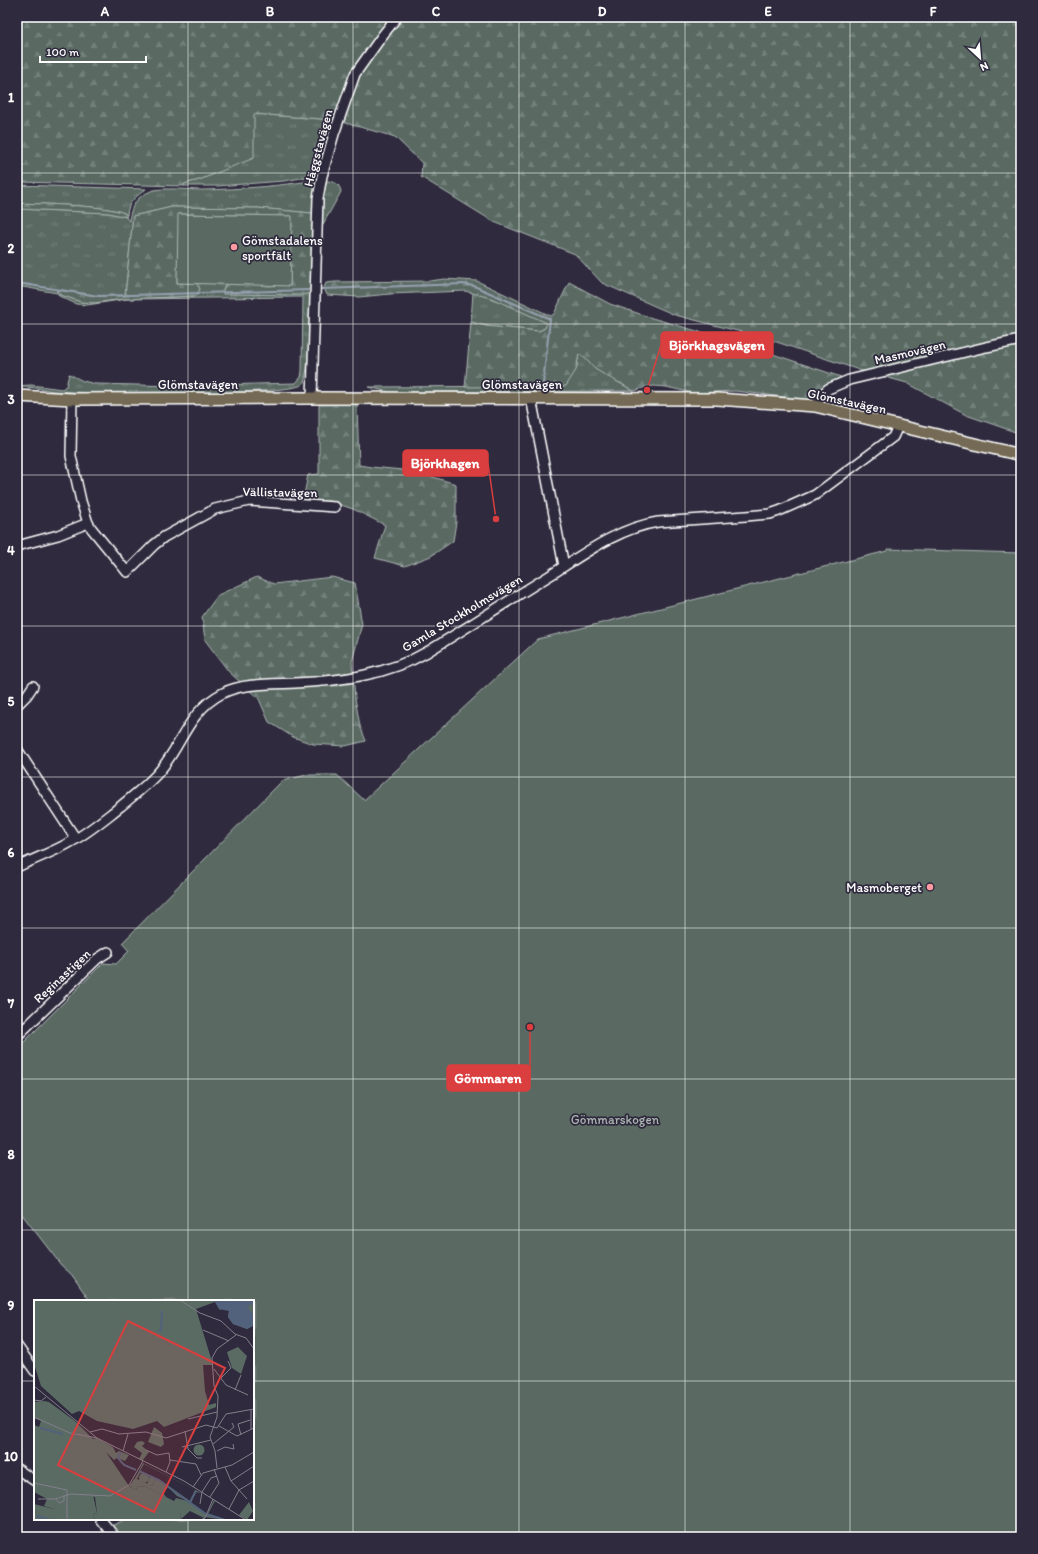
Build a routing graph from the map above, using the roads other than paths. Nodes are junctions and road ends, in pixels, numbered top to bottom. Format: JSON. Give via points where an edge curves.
{"nodes":[{"id":1,"x":397,"y":17,"type":"edge"},
{"id":2,"x":1021,"y":340,"type":"edge"},
{"id":3,"x":17,"y":396,"type":"edge"},
{"id":4,"x":72,"y":398,"type":"junction"},
{"id":5,"x":312,"y":398,"type":"junction"},
{"id":6,"x":531,"y":398,"type":"junction"},
{"id":7,"x":816,"y":406,"type":"junction"},
{"id":8,"x":898,"y":426,"type":"junction"},
{"id":9,"x":1021,"y":455,"type":"edge"},
{"id":10,"x":335,"y":506,"type":"dead end"},
{"id":11,"x":88,"y":523,"type":"junction"},
{"id":12,"x":17,"y":546,"type":"edge"},
{"id":13,"x":564,"y":566,"type":"junction"},
{"id":14,"x":32,"y":686,"type":"dead end"},
{"id":15,"x":17,"y":705,"type":"edge"},
{"id":16,"x":17,"y":750,"type":"edge"},
{"id":17,"x":76,"y":839,"type":"junction"},
{"id":18,"x":17,"y":867,"type":"edge"},
{"id":19,"x":108,"y":952,"type":"dead end"},
{"id":20,"x":17,"y":1036,"type":"edge"},
{"id":21,"x":17,"y":1346,"type":"edge"},
{"id":22,"x":34,"y":1370,"type":"edge"},
{"id":23,"x":17,"y":1469,"type":"edge"},
{"id":24,"x":34,"y":1479,"type":"edge"},
{"id":25,"x":101,"y":1520,"type":"edge"},
{"id":26,"x":115,"y":1537,"type":"edge"}],
"edges":[{"from":1,"to":5,"type":"street","name":"Häggstavägen","via":[[356,74],[322,176],[318,198]]},
{"from":2,"to":7,"type":"street","name":"Masmovägen","via":[[849,380],[828,390]]},
{"from":3,"to":4,"type":"main road","name":"Glömstavägen"},
{"from":4,"to":5,"type":"main road","name":"Glömstavägen"},
{"from":4,"to":11,"type":"street","via":[[70,456]]},
{"from":5,"to":6,"type":"main road","name":"Glömstavägen"},
{"from":6,"to":7,"type":"main road","name":"Glömstavägen","via":[[717,399]]},
{"from":6,"to":13,"type":"street"},
{"from":7,"to":8,"type":"main road","name":"Glömstavägen"},
{"from":8,"to":9,"type":"main road","name":"Glömstavägen"},
{"from":8,"to":13,"type":"street","name":"Gamla Stockholmsvägen","via":[[893,437],[815,495],[793,506],[770,514],[644,524],[604,542]]},
{"from":10,"to":11,"type":"street","name":"Vällistavägen","via":[[249,502],[215,509],[164,537],[127,572]]},
{"from":11,"to":12,"type":"street","via":[[58,535]]},
{"from":13,"to":17,"type":"street","name":"Gamla Stockholmsvägen","via":[[427,652],[400,664],[348,678],[243,687],[223,693],[194,716],[158,773],[98,825]]},
{"from":14,"to":15,"type":"street"},
{"from":16,"to":17,"type":"street"},
{"from":17,"to":18,"type":"street","name":"Gamla Stockholmsvägen"},
{"from":19,"to":20,"type":"street","name":"Reginastigen"},
{"from":21,"to":22,"type":"street"},
{"from":23,"to":24,"type":"street"},
{"from":25,"to":26,"type":"street"}]}
